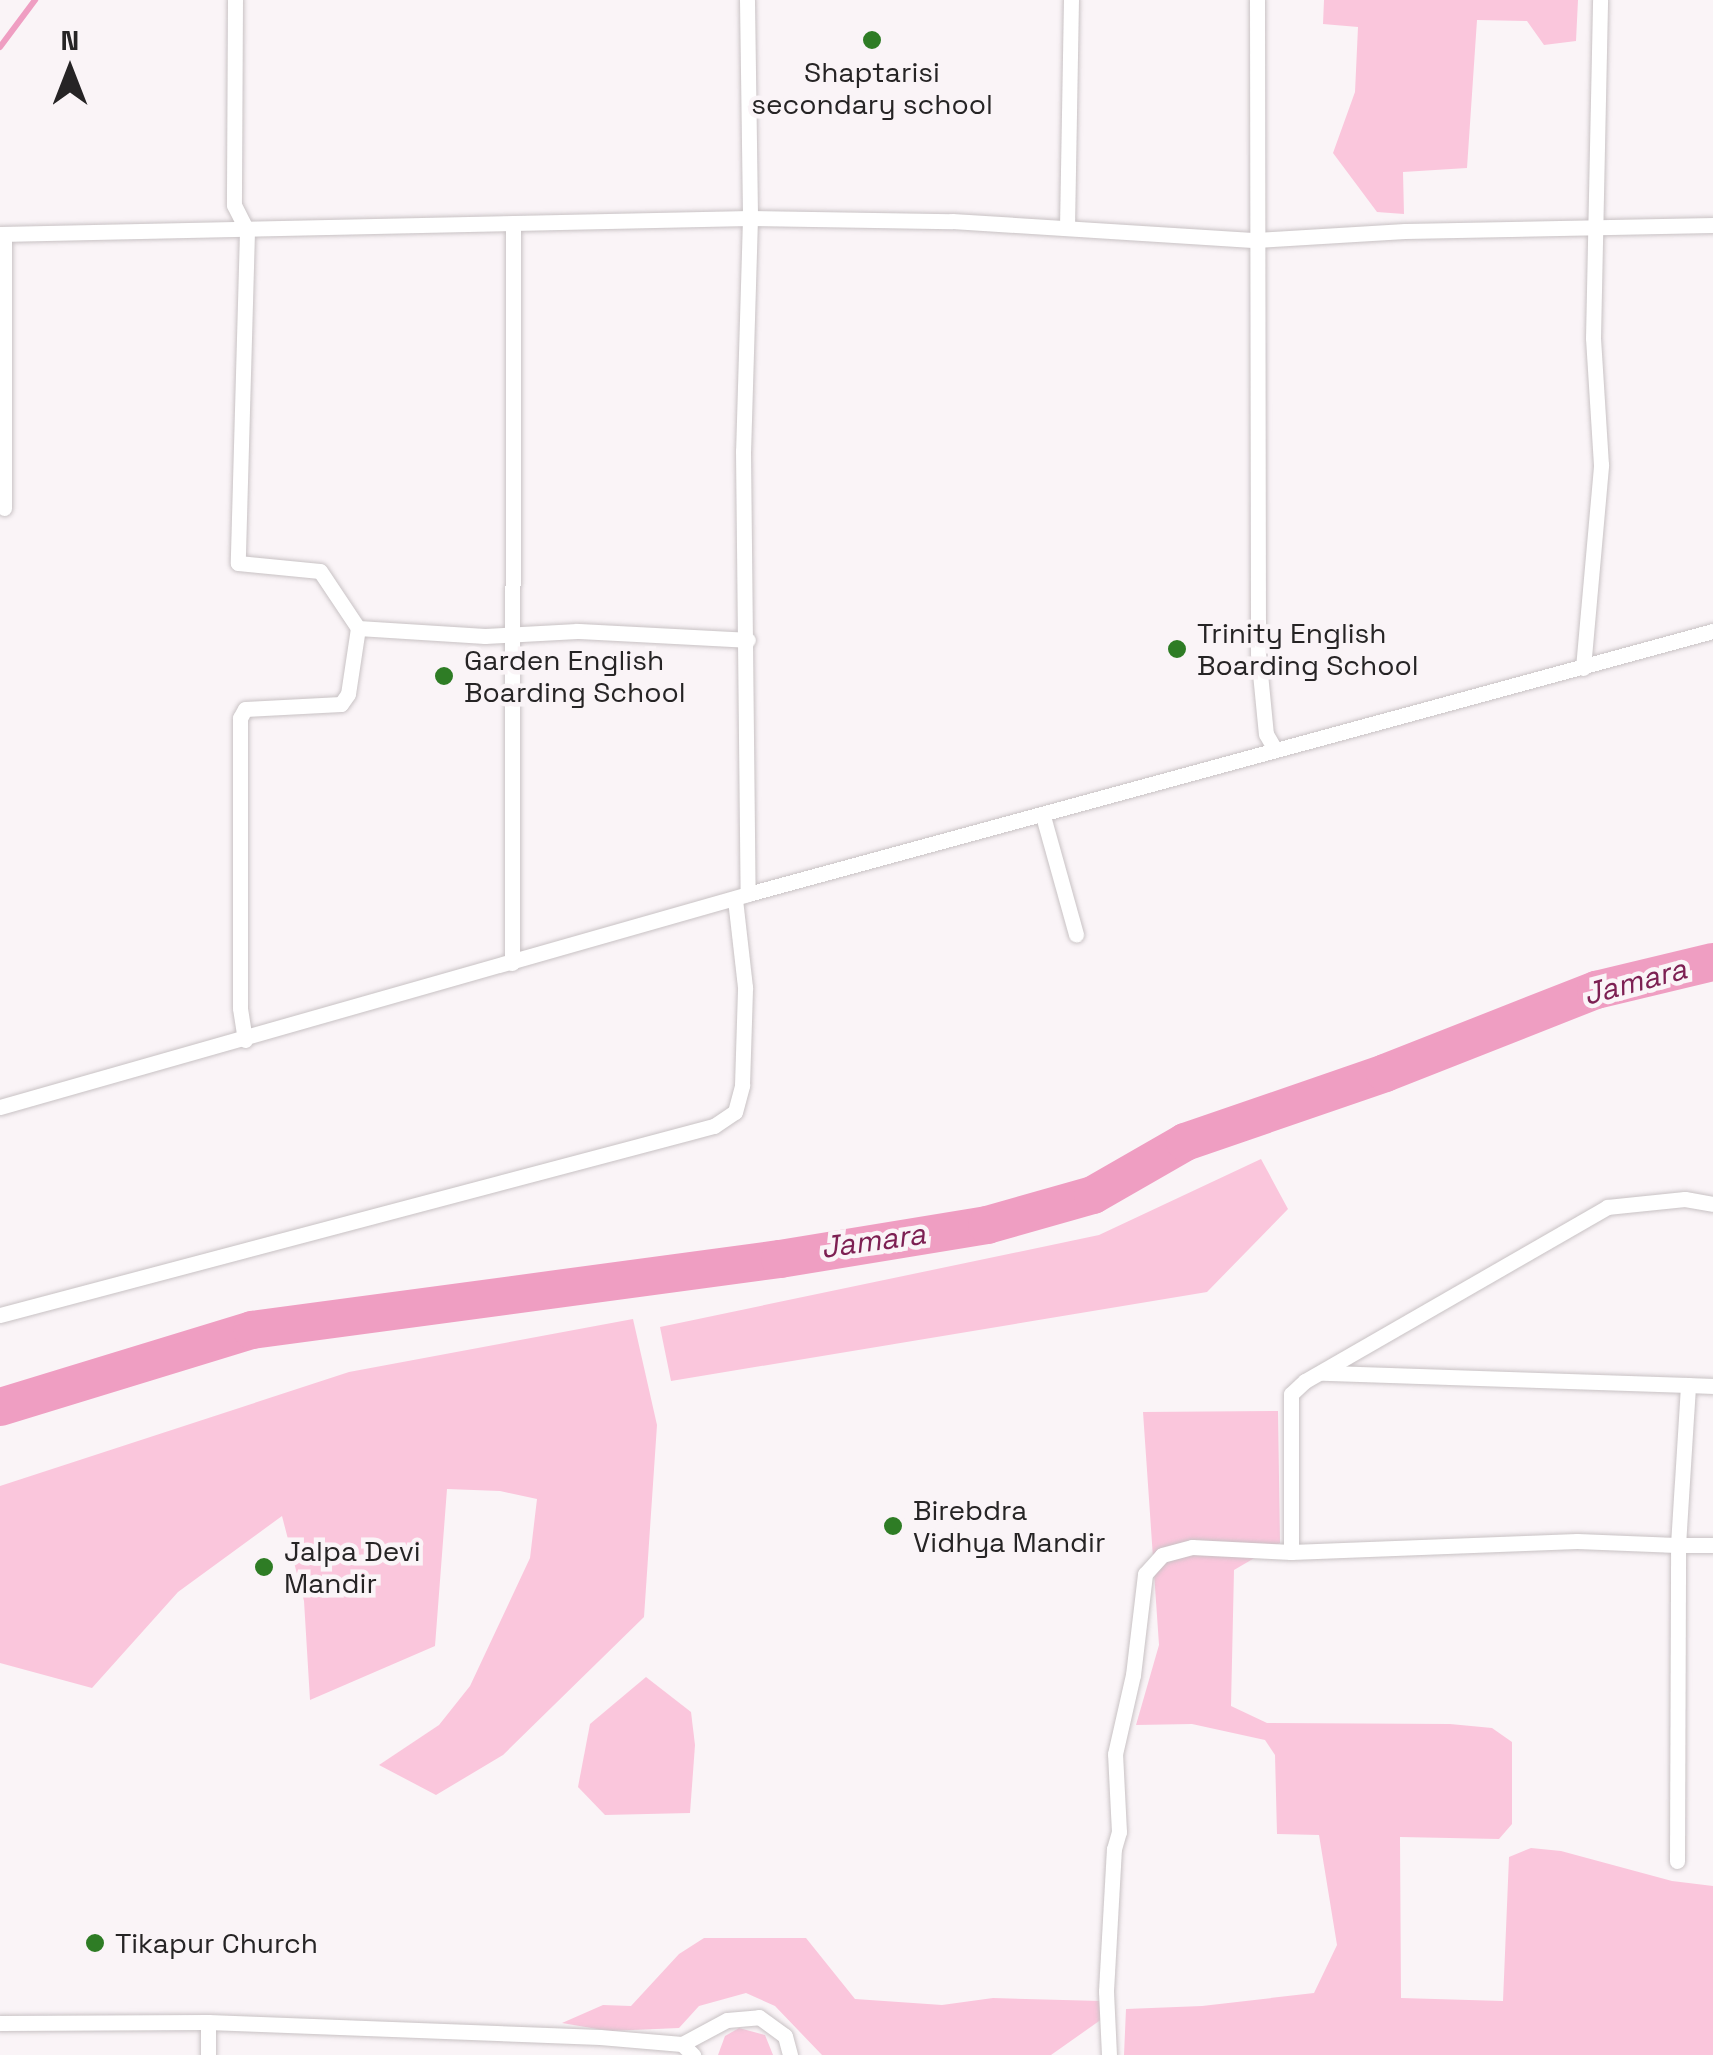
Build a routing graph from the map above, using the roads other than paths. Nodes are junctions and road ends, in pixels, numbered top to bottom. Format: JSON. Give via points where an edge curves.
{"nodes":[{"id":1,"x":235,"y":0,"type":"edge"},
{"id":2,"x":747,"y":0,"type":"edge"},
{"id":3,"x":1071,"y":0,"type":"edge"},
{"id":4,"x":1257,"y":0,"type":"edge"},
{"id":5,"x":1600,"y":0,"type":"edge"},
{"id":6,"x":750,"y":218,"type":"junction"},
{"id":7,"x":513,"y":224,"type":"junction"},
{"id":8,"x":1596,"y":225,"type":"junction"},
{"id":9,"x":1713,"y":225,"type":"edge"},
{"id":10,"x":1067,"y":228,"type":"junction"},
{"id":11,"x":247,"y":231,"type":"junction"},
{"id":12,"x":2,"y":234,"type":"edge"},
{"id":13,"x":1256,"y":240,"type":"junction"},
{"id":14,"x":4,"y":508,"type":"dead end"},
{"id":15,"x":358,"y":628,"type":"junction"},
{"id":16,"x":1713,"y":631,"type":"edge"},
{"id":17,"x":511,"y":636,"type":"junction"},
{"id":18,"x":748,"y":640,"type":"junction"},
{"id":19,"x":1583,"y":668,"type":"junction"},
{"id":20,"x":1274,"y":748,"type":"junction"},
{"id":21,"x":1043,"y":816,"type":"junction"},
{"id":22,"x":742,"y":896,"type":"junction"},
{"id":23,"x":1076,"y":934,"type":"dead end"},
{"id":24,"x":512,"y":963,"type":"junction"},
{"id":25,"x":244,"y":1040,"type":"junction"},
{"id":26,"x":0,"y":1107,"type":"edge"},
{"id":27,"x":1713,"y":1204,"type":"edge"},
{"id":28,"x":0,"y":1316,"type":"edge"},
{"id":29,"x":1322,"y":1373,"type":"junction"},
{"id":30,"x":1688,"y":1385,"type":"junction"},
{"id":31,"x":1713,"y":1386,"type":"edge"},
{"id":32,"x":1678,"y":1545,"type":"junction"},
{"id":33,"x":1713,"y":1545,"type":"edge"},
{"id":34,"x":1291,"y":1552,"type":"junction"},
{"id":35,"x":1677,"y":1861,"type":"dead end"},
{"id":36,"x":208,"y":2022,"type":"junction"},
{"id":37,"x":0,"y":2023,"type":"edge"},
{"id":38,"x":688,"y":2049,"type":"edge"},
{"id":39,"x":208,"y":2055,"type":"edge"},
{"id":40,"x":790,"y":2055,"type":"edge"},
{"id":41,"x":1109,"y":2055,"type":"edge"}],
"edges":[{"from":1,"to":11,"type":"street","via":[[234,205]]},
{"from":2,"to":6,"type":"street"},
{"from":3,"to":10,"type":"street"},
{"from":4,"to":13,"type":"street"},
{"from":5,"to":8,"type":"street"},
{"from":6,"to":7,"type":"street"},
{"from":6,"to":10,"type":"street"},
{"from":6,"to":18,"type":"street","via":[[743,452]]},
{"from":7,"to":11,"type":"street"},
{"from":7,"to":17,"type":"street"},
{"from":8,"to":9,"type":"street"},
{"from":8,"to":13,"type":"street"},
{"from":8,"to":19,"type":"street","via":[[1592,338],[1600,466]]},
{"from":10,"to":13,"type":"street"},
{"from":11,"to":12,"type":"street"},
{"from":11,"to":15,"type":"street","via":[[238,563],[320,571]]},
{"from":12,"to":14,"type":"street"},
{"from":13,"to":20,"type":"street","via":[[1258,653],[1266,734]]},
{"from":15,"to":17,"type":"street"},
{"from":15,"to":25,"type":"street","via":[[341,704],[245,709],[240,718]]},
{"from":16,"to":19,"type":"street"},
{"from":17,"to":18,"type":"street","via":[[577,631]]},
{"from":17,"to":24,"type":"street"},
{"from":18,"to":22,"type":"street"},
{"from":19,"to":20,"type":"street"},
{"from":20,"to":21,"type":"street"},
{"from":21,"to":22,"type":"street"},
{"from":21,"to":23,"type":"street"},
{"from":22,"to":24,"type":"street"},
{"from":22,"to":28,"type":"street","via":[[742,1085],[735,1112],[714,1126]]},
{"from":24,"to":25,"type":"street"},
{"from":25,"to":26,"type":"street"},
{"from":27,"to":29,"type":"street","via":[[1686,1199],[1607,1208]]},
{"from":29,"to":30,"type":"street"},
{"from":29,"to":34,"type":"street","via":[[1290,1394]]},
{"from":30,"to":31,"type":"street"},
{"from":30,"to":32,"type":"street"},
{"from":32,"to":33,"type":"street"},
{"from":32,"to":34,"type":"street","via":[[1577,1541]]},
{"from":32,"to":35,"type":"street"},
{"from":34,"to":41,"type":"street","via":[[1192,1547],[1162,1555],[1145,1574],[1115,1754],[1120,1832],[1107,1973]]},
{"from":36,"to":37,"type":"street"},
{"from":36,"to":38,"type":"street"},
{"from":36,"to":39,"type":"street"},
{"from":38,"to":40,"type":"street","via":[[726,2020],[759,2017],[784,2036]]}]}
